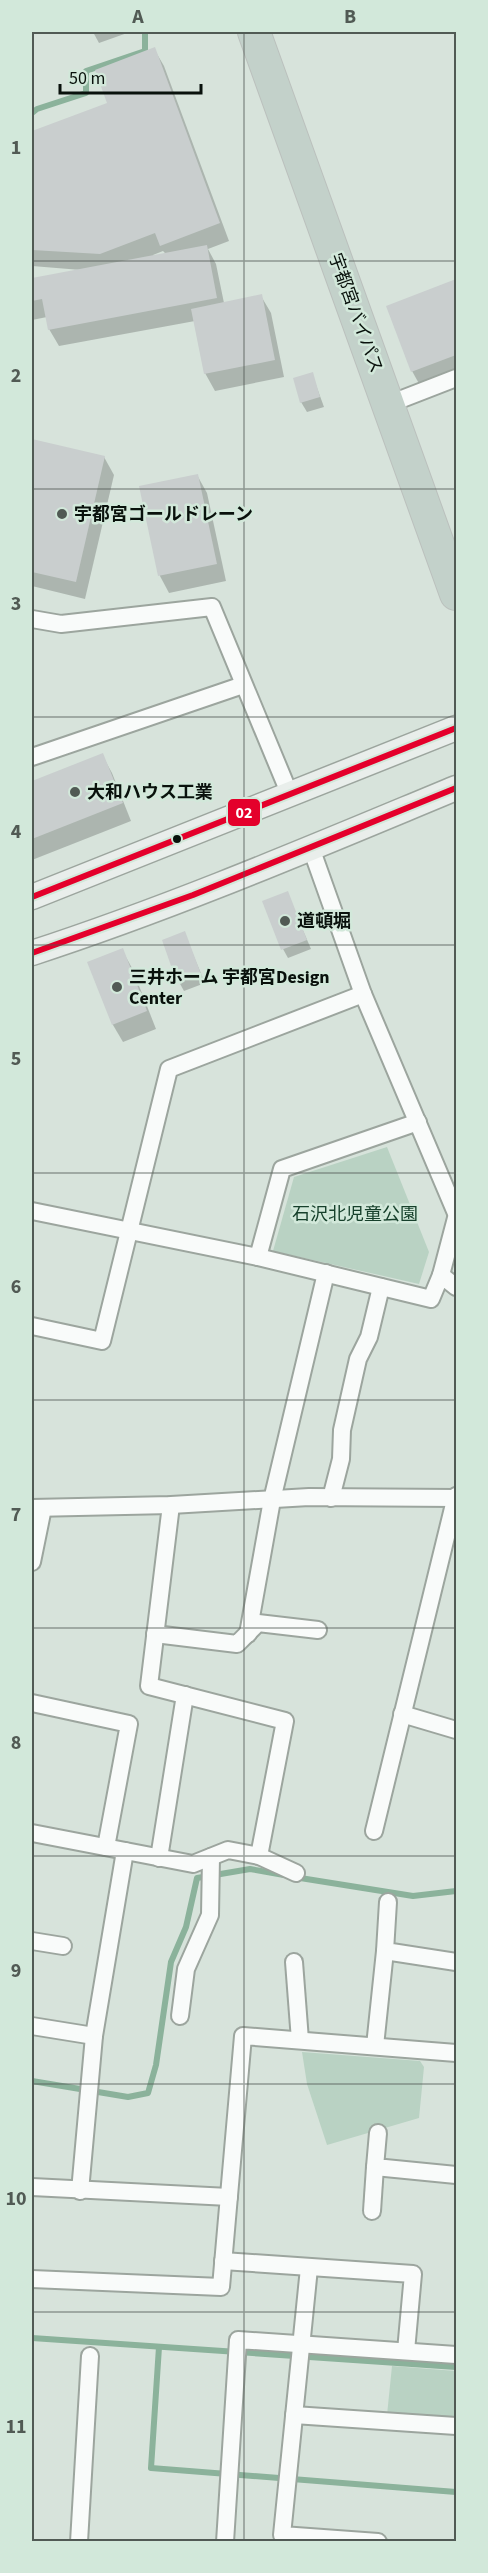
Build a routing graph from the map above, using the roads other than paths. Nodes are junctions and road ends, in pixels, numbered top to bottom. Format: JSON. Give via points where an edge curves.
{"nodes":[{"id":1,"x":254,"y":32,"type":"edge"},
{"id":2,"x":456,"y":378,"type":"edge"},
{"id":3,"x":389,"y":404,"type":"junction"},
{"id":4,"x":456,"y":594,"type":"edge"},
{"id":5,"x":32,"y":619,"type":"edge"},
{"id":6,"x":243,"y":685,"type":"junction"},
{"id":7,"x":456,"y":728,"type":"edge"},
{"id":8,"x":32,"y":757,"type":"edge"},
{"id":9,"x":456,"y":788,"type":"edge"},
{"id":10,"x":290,"y":795,"type":"junction"},
{"id":11,"x":311,"y":848,"type":"junction"},
{"id":12,"x":32,"y":897,"type":"edge"},
{"id":13,"x":32,"y":953,"type":"edge"},
{"id":14,"x":363,"y":994,"type":"junction"},
{"id":15,"x":418,"y":1122,"type":"junction"},
{"id":16,"x":32,"y":1211,"type":"edge"},
{"id":17,"x":456,"y":1213,"type":"edge"},
{"id":18,"x":456,"y":1218,"type":"edge"},
{"id":19,"x":131,"y":1232,"type":"junction"},
{"id":20,"x":258,"y":1257,"type":"junction"},
{"id":21,"x":326,"y":1273,"type":"junction"},
{"id":22,"x":441,"y":1275,"type":"junction"},
{"id":23,"x":381,"y":1287,"type":"junction"},
{"id":24,"x":456,"y":1287,"type":"edge"},
{"id":25,"x":32,"y":1326,"type":"edge"},
{"id":26,"x":331,"y":1498,"type":"junction"},
{"id":27,"x":456,"y":1498,"type":"edge"},
{"id":28,"x":272,"y":1500,"type":"junction"},
{"id":29,"x":171,"y":1505,"type":"junction"},
{"id":30,"x":37,"y":1508,"type":"edge"},
{"id":31,"x":32,"y":1562,"type":"edge"},
{"id":32,"x":318,"y":1630,"type":"dead end"},
{"id":33,"x":155,"y":1634,"type":"junction"},
{"id":34,"x":248,"y":1634,"type":"junction"},
{"id":35,"x":184,"y":1695,"type":"junction"},
{"id":36,"x":32,"y":1703,"type":"edge"},
{"id":37,"x":402,"y":1714,"type":"junction"},
{"id":38,"x":456,"y":1730,"type":"edge"},
{"id":39,"x":374,"y":1831,"type":"dead end"},
{"id":40,"x":32,"y":1833,"type":"edge"},
{"id":41,"x":106,"y":1847,"type":"junction"},
{"id":42,"x":125,"y":1851,"type":"junction"},
{"id":43,"x":259,"y":1856,"type":"junction"},
{"id":44,"x":159,"y":1857,"type":"junction"},
{"id":45,"x":211,"y":1857,"type":"junction"},
{"id":46,"x":296,"y":1873,"type":"dead end"},
{"id":47,"x":388,"y":1902,"type":"dead end"},
{"id":48,"x":32,"y":1941,"type":"edge"},
{"id":49,"x":63,"y":1946,"type":"dead end"},
{"id":50,"x":385,"y":1951,"type":"junction"},
{"id":51,"x":294,"y":1962,"type":"dead end"},
{"id":52,"x":456,"y":1962,"type":"edge"},
{"id":53,"x":180,"y":2016,"type":"dead end"},
{"id":54,"x":32,"y":2026,"type":"edge"},
{"id":55,"x":94,"y":2036,"type":"junction"},
{"id":56,"x":300,"y":2040,"type":"junction"},
{"id":57,"x":375,"y":2046,"type":"junction"},
{"id":58,"x":456,"y":2053,"type":"edge"},
{"id":59,"x":378,"y":2133,"type":"dead end"},
{"id":60,"x":375,"y":2167,"type":"junction"},
{"id":61,"x":456,"y":2175,"type":"edge"},
{"id":62,"x":32,"y":2187,"type":"edge"},
{"id":63,"x":80,"y":2191,"type":"junction"},
{"id":64,"x":229,"y":2197,"type":"junction"},
{"id":65,"x":372,"y":2211,"type":"dead end"},
{"id":66,"x":223,"y":2261,"type":"junction"},
{"id":67,"x":309,"y":2268,"type":"junction"},
{"id":68,"x":32,"y":2279,"type":"edge"},
{"id":69,"x":301,"y":2344,"type":"junction"},
{"id":70,"x":406,"y":2351,"type":"junction"},
{"id":71,"x":456,"y":2355,"type":"edge"},
{"id":72,"x":90,"y":2356,"type":"dead end"},
{"id":73,"x":294,"y":2415,"type":"junction"},
{"id":74,"x":456,"y":2426,"type":"edge"},
{"id":75,"x":79,"y":2541,"type":"edge"},
{"id":76,"x":225,"y":2541,"type":"edge"},
{"id":77,"x":378,"y":2541,"type":"edge"}],
"edges":[{"from":1,"to":3,"type":"highway","name":"宇都宮バイパス"},
{"from":2,"to":3,"type":"street"},
{"from":3,"to":4,"type":"highway","name":"宇都宮バイパス"},
{"from":5,"to":6,"type":"street","via":[[61,624],[212,607]]},
{"from":6,"to":8,"type":"street"},
{"from":6,"to":10,"type":"street"},
{"from":7,"to":10,"type":"street"},
{"from":9,"to":11,"type":"street"},
{"from":10,"to":12,"type":"street"},
{"from":11,"to":13,"type":"street"},
{"from":11,"to":14,"type":"street"},
{"from":14,"to":15,"type":"street"},
{"from":14,"to":19,"type":"street","via":[[169,1069]]},
{"from":15,"to":17,"type":"street"},
{"from":15,"to":20,"type":"street","via":[[282,1169]]},
{"from":16,"to":19,"type":"street"},
{"from":18,"to":22,"type":"street"},
{"from":19,"to":20,"type":"street"},
{"from":19,"to":25,"type":"street","via":[[102,1341]]},
{"from":20,"to":21,"type":"street"},
{"from":21,"to":23,"type":"street"},
{"from":21,"to":28,"type":"street"},
{"from":22,"to":23,"type":"street","via":[[432,1299]]},
{"from":22,"to":24,"type":"street"},
{"from":23,"to":26,"type":"street","via":[[369,1337],[358,1359]]},
{"from":26,"to":27,"type":"street"},
{"from":26,"to":28,"type":"street"},
{"from":27,"to":37,"type":"street"},
{"from":28,"to":29,"type":"street"},
{"from":28,"to":34,"type":"street"},
{"from":29,"to":30,"type":"street"},
{"from":29,"to":33,"type":"street"},
{"from":30,"to":31,"type":"street"},
{"from":32,"to":34,"type":"street","via":[[258,1623]]},
{"from":33,"to":34,"type":"street","via":[[237,1644]]},
{"from":33,"to":35,"type":"street","via":[[149,1686]]},
{"from":35,"to":43,"type":"street","via":[[285,1721]]},
{"from":35,"to":44,"type":"street"},
{"from":36,"to":41,"type":"street","via":[[129,1724]]},
{"from":37,"to":38,"type":"street"},
{"from":37,"to":39,"type":"street"},
{"from":40,"to":41,"type":"street"},
{"from":41,"to":42,"type":"street"},
{"from":42,"to":44,"type":"street"},
{"from":42,"to":55,"type":"street"},
{"from":43,"to":45,"type":"street","via":[[228,1850]]},
{"from":43,"to":46,"type":"street"},
{"from":44,"to":45,"type":"street","via":[[193,1864]]},
{"from":45,"to":53,"type":"street","via":[[210,1915],[186,1969]]},
{"from":47,"to":50,"type":"street"},
{"from":48,"to":49,"type":"street"},
{"from":50,"to":52,"type":"street"},
{"from":50,"to":57,"type":"street"},
{"from":51,"to":56,"type":"street"},
{"from":54,"to":55,"type":"street"},
{"from":55,"to":63,"type":"street"},
{"from":56,"to":57,"type":"street"},
{"from":56,"to":64,"type":"street","via":[[243,2036]]},
{"from":57,"to":58,"type":"street"},
{"from":59,"to":60,"type":"street"},
{"from":60,"to":61,"type":"street"},
{"from":60,"to":65,"type":"street"},
{"from":62,"to":63,"type":"street"},
{"from":63,"to":64,"type":"street"},
{"from":64,"to":66,"type":"street"},
{"from":66,"to":67,"type":"street"},
{"from":66,"to":68,"type":"street","via":[[221,2287]]},
{"from":67,"to":69,"type":"street"},
{"from":67,"to":70,"type":"street","via":[[413,2274]]},
{"from":69,"to":70,"type":"street"},
{"from":69,"to":73,"type":"street"},
{"from":69,"to":76,"type":"street","via":[[238,2340]]},
{"from":70,"to":71,"type":"street"},
{"from":72,"to":75,"type":"street"},
{"from":73,"to":74,"type":"street"},
{"from":73,"to":77,"type":"street","via":[[282,2535]]}]}
